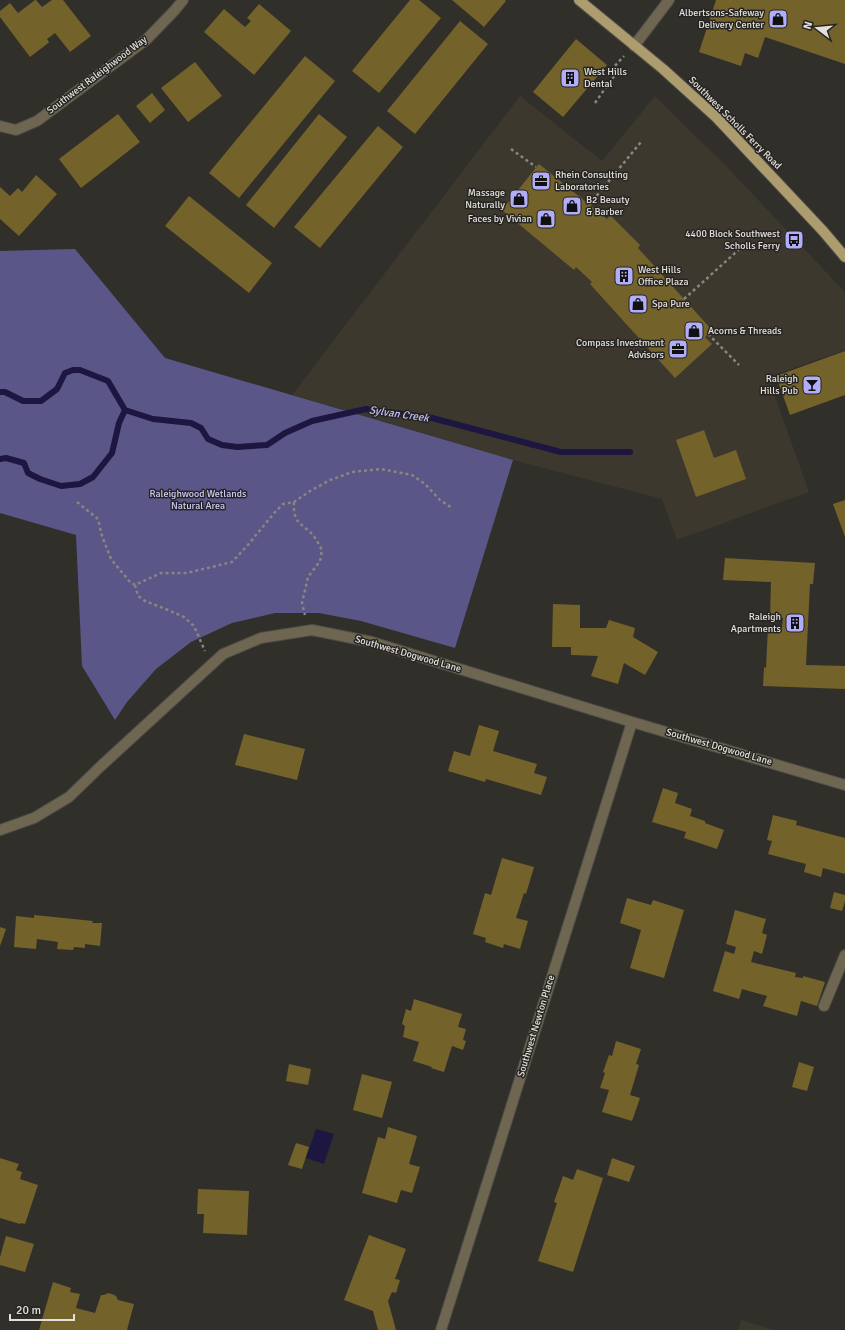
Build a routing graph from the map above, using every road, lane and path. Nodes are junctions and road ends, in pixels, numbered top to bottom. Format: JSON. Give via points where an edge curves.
{"nodes":[{"id":1,"x":183,"y":0,"type":"edge"},
{"id":2,"x":579,"y":0,"type":"edge"},
{"id":3,"x":669,"y":0,"type":"edge"},
{"id":4,"x":634,"y":46,"type":"junction"},
{"id":5,"x":613,"y":68,"type":"dead end"},
{"id":6,"x":595,"y":103,"type":"dead end"},
{"id":7,"x":0,"y":126,"type":"edge"},
{"id":8,"x":641,"y":142,"type":"dead end"},
{"id":9,"x":511,"y":149,"type":"dead end"},
{"id":10,"x":536,"y":168,"type":"dead end"},
{"id":11,"x":590,"y":205,"type":"dead end"},
{"id":12,"x":743,"y":246,"type":"dead end"},
{"id":13,"x":845,"y":257,"type":"edge"},
{"id":14,"x":684,"y":299,"type":"dead end"},
{"id":15,"x":708,"y":334,"type":"dead end"},
{"id":16,"x":739,"y":365,"type":"dead end"},
{"id":17,"x":77,"y":502,"type":"dead end"},
{"id":18,"x":294,"y":502,"type":"junction"},
{"id":19,"x":452,"y":508,"type":"dead end"},
{"id":20,"x":135,"y":585,"type":"junction"},
{"id":21,"x":312,"y":630,"type":"junction"},
{"id":22,"x":214,"y":662,"type":"junction"},
{"id":23,"x":632,"y":722,"type":"junction"},
{"id":24,"x":845,"y":785,"type":"edge"},
{"id":25,"x":0,"y":830,"type":"edge"},
{"id":26,"x":845,"y":955,"type":"edge"},
{"id":27,"x":824,"y":1006,"type":"dead end"},
{"id":28,"x":441,"y":1330,"type":"edge"}],
"edges":[{"from":1,"to":7,"type":"street","name":"Southwest Raleighwood Way","via":[[146,40],[37,121],[16,130]]},
{"from":2,"to":4,"type":"main road","name":"Southwest Scholls Ferry Road"},
{"from":3,"to":4,"type":"street"},
{"from":4,"to":13,"type":"main road","name":"Southwest Scholls Ferry Road","via":[[716,118]]},
{"from":5,"to":6,"type":"path","via":[[618,72]]},
{"from":8,"to":11,"type":"path"},
{"from":9,"to":10,"type":"path"},
{"from":12,"to":14,"type":"path"},
{"from":15,"to":16,"type":"path"},
{"from":17,"to":20,"type":"path","via":[[98,519],[111,559]]},
{"from":18,"to":19,"type":"path","via":[[330,480],[352,472],[381,469],[412,475]]},
{"from":18,"to":20,"type":"path","via":[[283,504],[232,562],[186,573],[161,573]]},
{"from":18,"to":21,"type":"path","via":[[293,511],[299,524],[312,534],[322,550],[320,561],[308,577],[302,603],[305,617]]},
{"from":20,"to":22,"type":"path","via":[[138,596],[144,601],[184,617],[194,626],[206,654]]},
{"from":21,"to":22,"type":"street","name":"Southwest Dogwood Lane","via":[[261,638],[223,654]]},
{"from":21,"to":23,"type":"street","name":"Southwest Dogwood Lane","via":[[372,642]]},
{"from":22,"to":25,"type":"street","name":"Southwest Dogwood Lane","via":[[69,797],[34,818]]},
{"from":23,"to":24,"type":"street","name":"Southwest Dogwood Lane"},
{"from":23,"to":28,"type":"street","name":"Southwest Newton Place"},
{"from":26,"to":27,"type":"street"}]}
